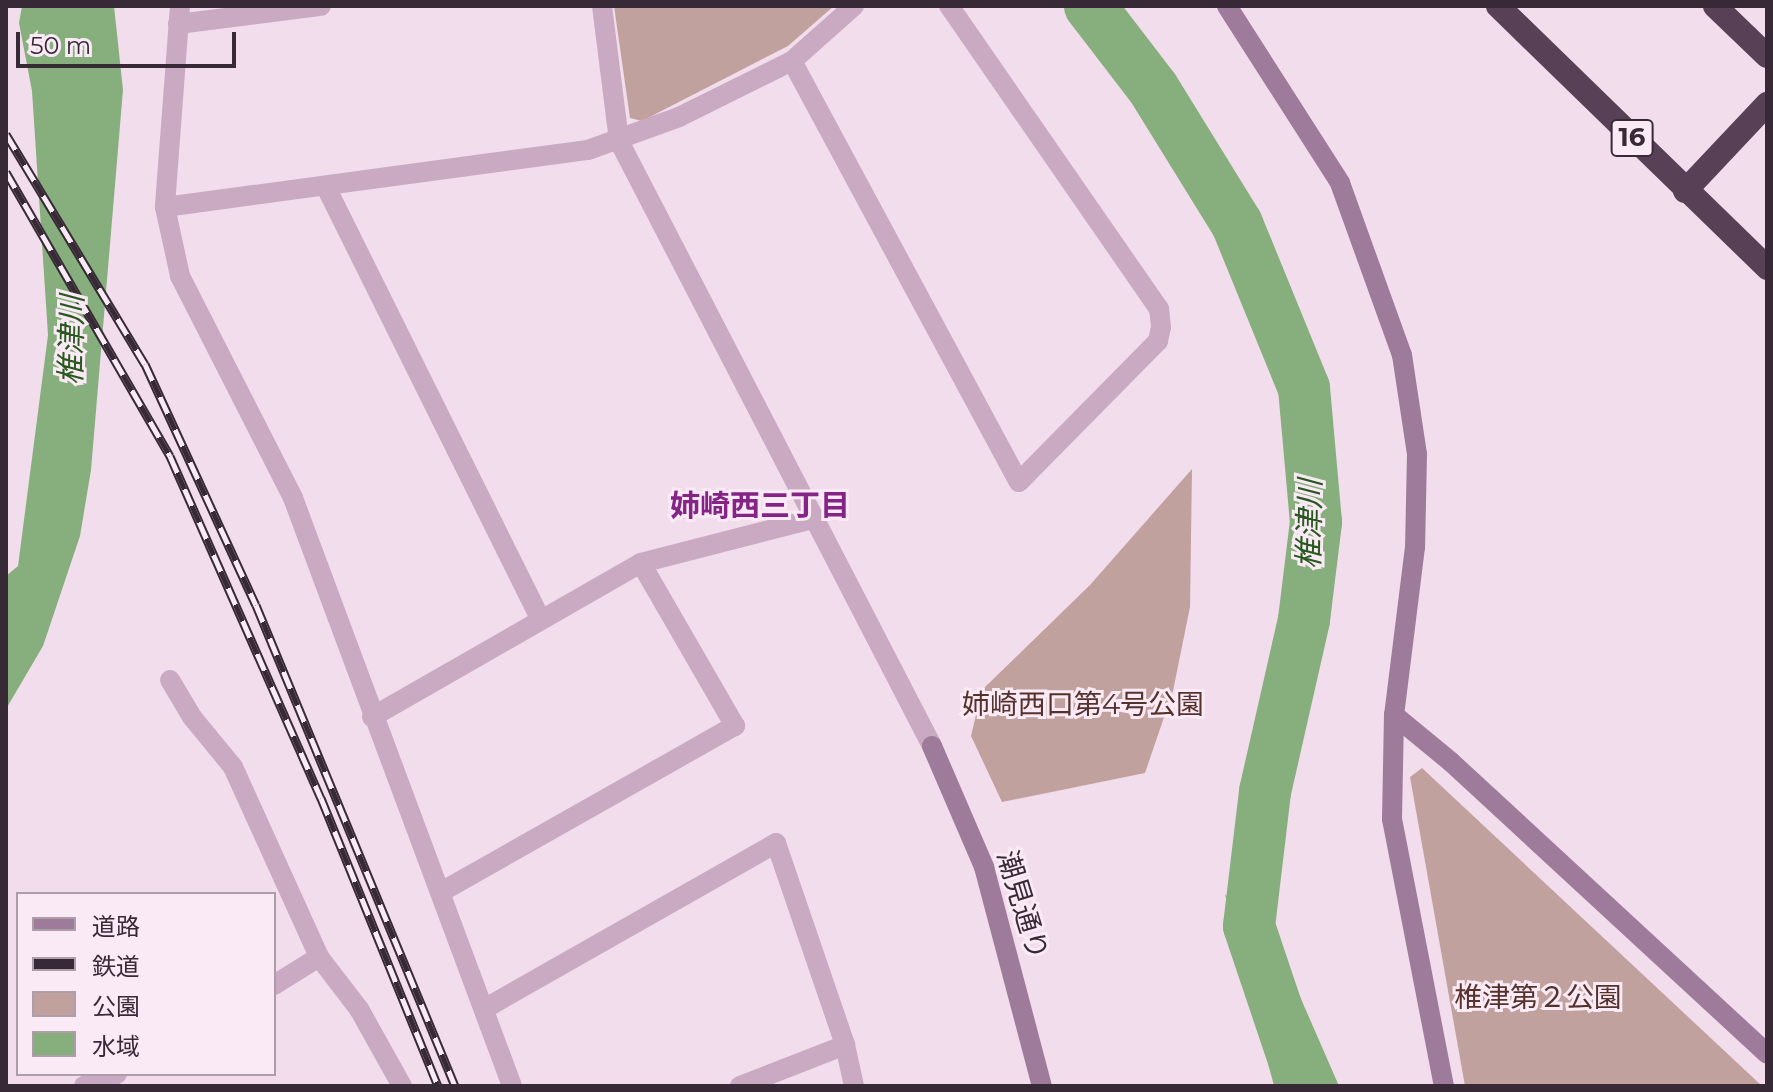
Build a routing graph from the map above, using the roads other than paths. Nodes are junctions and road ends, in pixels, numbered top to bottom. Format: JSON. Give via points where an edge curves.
{"nodes":[{"id":1,"x":321,"y":6,"type":"edge"},
{"id":2,"x":602,"y":6,"type":"edge"},
{"id":3,"x":854,"y":6,"type":"edge"},
{"id":4,"x":949,"y":6,"type":"edge"},
{"id":5,"x":1227,"y":6,"type":"edge"},
{"id":6,"x":1498,"y":6,"type":"edge"},
{"id":7,"x":1715,"y":6,"type":"edge"},
{"id":8,"x":179,"y":15,"type":"edge"},
{"id":9,"x":1767,"y":56,"type":"edge"},
{"id":10,"x":792,"y":61,"type":"junction"},
{"id":11,"x":1767,"y":104,"type":"edge"},
{"id":12,"x":619,"y":141,"type":"junction"},
{"id":13,"x":326,"y":187,"type":"junction"},
{"id":14,"x":1685,"y":191,"type":"junction"},
{"id":15,"x":165,"y":207,"type":"junction"},
{"id":16,"x":1767,"y":268,"type":"edge"},
{"id":17,"x":816,"y":518,"type":"junction"},
{"id":18,"x":641,"y":563,"type":"junction"},
{"id":19,"x":540,"y":619,"type":"junction"},
{"id":20,"x":170,"y":680,"type":"dead end"},
{"id":21,"x":1394,"y":715,"type":"junction"},
{"id":22,"x":372,"y":717,"type":"junction"},
{"id":23,"x":441,"y":892,"type":"junction"},
{"id":24,"x":319,"y":957,"type":"junction"},
{"id":25,"x":276,"y":984,"type":"edge"},
{"id":26,"x":484,"y":1009,"type":"junction"},
{"id":27,"x":845,"y":1045,"type":"junction"},
{"id":28,"x":1767,"y":1054,"type":"edge"},
{"id":29,"x":112,"y":1076,"type":"edge"},
{"id":30,"x":84,"y":1086,"type":"edge"},
{"id":31,"x":402,"y":1086,"type":"edge"},
{"id":32,"x":512,"y":1086,"type":"edge"},
{"id":33,"x":740,"y":1086,"type":"edge"},
{"id":34,"x":854,"y":1086,"type":"edge"},
{"id":35,"x":1042,"y":1086,"type":"edge"},
{"id":36,"x":1444,"y":1086,"type":"edge"}],
"edges":[{"from":1,"to":8,"type":"street"},
{"from":2,"to":12,"type":"street"},
{"from":3,"to":10,"type":"street"},
{"from":4,"to":10,"type":"street","via":[[1159,309],[1158,341],[1019,482]]},
{"from":5,"to":21,"type":"street","via":[[1340,183],[1402,355],[1417,454]]},
{"from":6,"to":14,"type":"highway","number":"16"},
{"from":7,"to":9,"type":"highway"},
{"from":8,"to":15,"type":"street"},
{"from":10,"to":12,"type":"street"},
{"from":11,"to":14,"type":"highway"},
{"from":12,"to":13,"type":"street","via":[[588,150]]},
{"from":12,"to":17,"type":"street"},
{"from":13,"to":15,"type":"street"},
{"from":13,"to":19,"type":"street"},
{"from":14,"to":16,"type":"highway","number":"16"},
{"from":15,"to":22,"type":"street","via":[[180,276],[293,498]]},
{"from":17,"to":18,"type":"street"},
{"from":17,"to":35,"type":"street","name":"潮見通り","via":[[932,746],[984,867]]},
{"from":18,"to":19,"type":"street"},
{"from":18,"to":23,"type":"street","via":[[735,726]]},
{"from":19,"to":22,"type":"street"},
{"from":20,"to":24,"type":"street","via":[[233,767]]},
{"from":21,"to":28,"type":"street","via":[[1463,772]]},
{"from":21,"to":36,"type":"street","via":[[1392,819]]},
{"from":22,"to":23,"type":"street"},
{"from":23,"to":26,"type":"street"},
{"from":24,"to":25,"type":"street"},
{"from":24,"to":31,"type":"street","via":[[359,1009]]},
{"from":26,"to":27,"type":"street","via":[[776,843]]},
{"from":26,"to":32,"type":"street"},
{"from":27,"to":33,"type":"street"},
{"from":27,"to":34,"type":"street"},
{"from":29,"to":30,"type":"street"}]}
